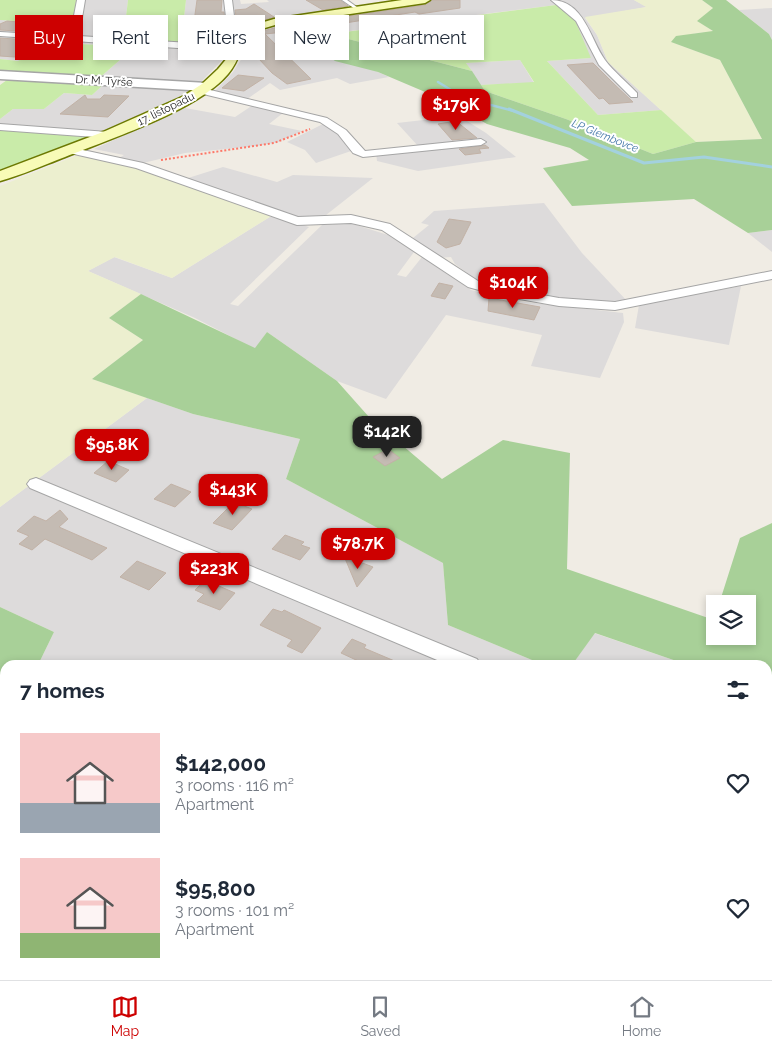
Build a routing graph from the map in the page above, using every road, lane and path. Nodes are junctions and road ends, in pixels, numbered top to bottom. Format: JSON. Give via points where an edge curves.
{"nodes":[{"id":1,"x":81,"y":0,"type":"edge"},
{"id":2,"x":228,"y":0,"type":"edge"},
{"id":3,"x":344,"y":0,"type":"edge"},
{"id":4,"x":424,"y":0,"type":"edge"},
{"id":5,"x":555,"y":0,"type":"edge"},
{"id":6,"x":358,"y":10,"type":"junction"},
{"id":7,"x":78,"y":15,"type":"edge"},
{"id":8,"x":230,"y":15,"type":"edge"},
{"id":9,"x":265,"y":24,"type":"edge"},
{"id":10,"x":0,"y":34,"type":"edge"},
{"id":11,"x":15,"y":35,"type":"edge"},
{"id":12,"x":83,"y":40,"type":"edge"},
{"id":13,"x":178,"y":45,"type":"edge"},
{"id":14,"x":230,"y":60,"type":"edge"},
{"id":15,"x":0,"y":75,"type":"edge"},
{"id":16,"x":204,"y":89,"type":"junction"},
{"id":17,"x":634,"y":95,"type":"dead end"},
{"id":18,"x":323,"y":120,"type":"junction"},
{"id":19,"x":0,"y":127,"type":"edge"},
{"id":20,"x":108,"y":135,"type":"junction"},
{"id":21,"x":480,"y":142,"type":"dead end"},
{"id":22,"x":69,"y":150,"type":"junction"},
{"id":23,"x":140,"y":165,"type":"junction"},
{"id":24,"x":0,"y":176,"type":"edge"},
{"id":25,"x":772,"y":275,"type":"edge"},
{"id":26,"x":36,"y":484,"type":"dead end"},
{"id":27,"x":458,"y":660,"type":"edge"}],
"edges":[{"from":1,"to":7,"type":"street"},
{"from":2,"to":8,"type":"street"},
{"from":3,"to":6,"type":"lane"},
{"from":4,"to":6,"type":"main road"},
{"from":5,"to":17,"type":"street","via":[[578,16],[587,28],[600,59]]},
{"from":6,"to":9,"type":"main road"},
{"from":10,"to":11,"type":"street"},
{"from":12,"to":13,"type":"street"},
{"from":14,"to":16,"type":"main road","name":"17. listopadu","via":[[223,72]]},
{"from":15,"to":16,"type":"street","name":"Dr. M. Tyrše"},
{"from":16,"to":18,"type":"street"},
{"from":16,"to":20,"type":"main road","name":"17. listopadu"},
{"from":18,"to":21,"type":"street","via":[[342,132],[363,154]]},
{"from":18,"to":23,"type":"path","via":[[284,142],[249,149],[186,154]]},
{"from":19,"to":20,"type":"street"},
{"from":20,"to":22,"type":"main road","name":"17. listopadu"},
{"from":22,"to":23,"type":"street"},
{"from":22,"to":24,"type":"main road","name":"17. listopadu"},
{"from":23,"to":25,"type":"street","via":[[297,221],[352,219],[386,227],[473,284],[559,302],[615,306]]},
{"from":26,"to":27,"type":"street"}]}
